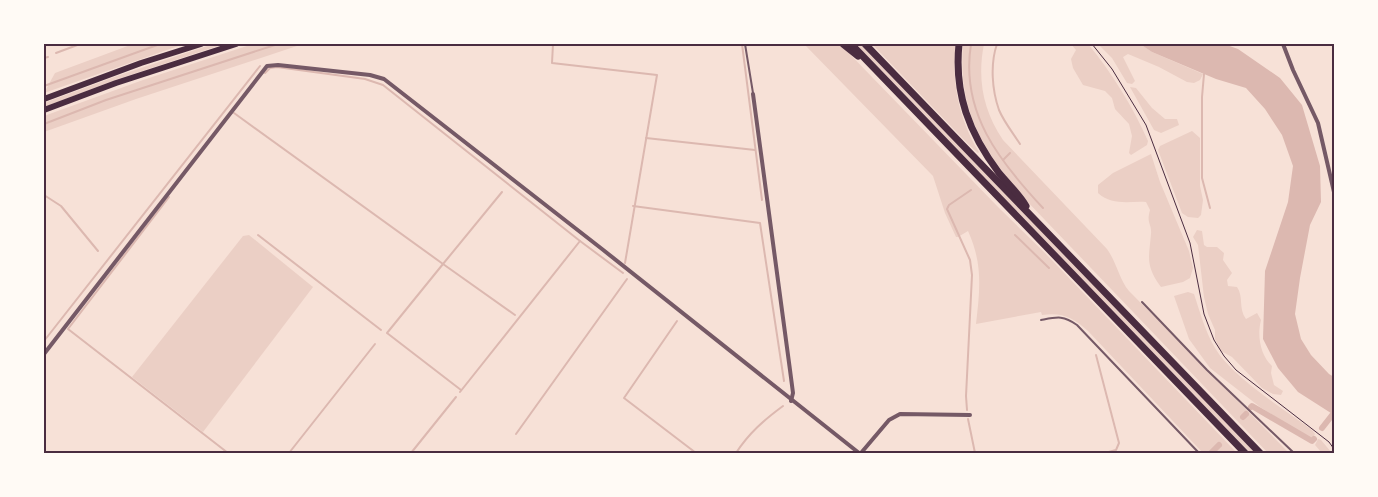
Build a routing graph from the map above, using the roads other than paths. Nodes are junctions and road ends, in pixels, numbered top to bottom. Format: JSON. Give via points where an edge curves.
{"nodes":[{"id":1,"x":201,"y":44,"type":"edge"},
{"id":2,"x":236,"y":44,"type":"edge"},
{"id":3,"x":746,"y":44,"type":"edge"},
{"id":4,"x":843,"y":44,"type":"edge"},
{"id":5,"x":850,"y":44,"type":"edge"},
{"id":6,"x":865,"y":44,"type":"edge"},
{"id":7,"x":959,"y":44,"type":"edge"},
{"id":8,"x":1283,"y":44,"type":"edge"},
{"id":9,"x":868,"y":63,"type":"junction"},
{"id":10,"x":753,"y":94,"type":"joint"},
{"id":11,"x":44,"y":99,"type":"edge"},
{"id":12,"x":44,"y":110,"type":"edge"},
{"id":13,"x":1334,"y":192,"type":"edge"},
{"id":14,"x":1031,"y":216,"type":"junction"},
{"id":15,"x":1142,"y":302,"type":"dead end"},
{"id":16,"x":1040,"y":320,"type":"dead end"},
{"id":17,"x":44,"y":354,"type":"edge"},
{"id":18,"x":791,"y":401,"type":"junction"},
{"id":19,"x":970,"y":414,"type":"dead end"},
{"id":20,"x":860,"y":453,"type":"edge"},
{"id":21,"x":1199,"y":453,"type":"edge"},
{"id":22,"x":1245,"y":453,"type":"edge"},
{"id":23,"x":1260,"y":453,"type":"edge"},
{"id":24,"x":1294,"y":453,"type":"edge"}],
"edges":[{"from":1,"to":11,"type":"highway"},
{"from":2,"to":12,"type":"highway"},
{"from":3,"to":10,"type":"lane"},
{"from":4,"to":9,"type":"highway"},
{"from":5,"to":9,"type":"highway"},
{"from":6,"to":14,"type":"highway"},
{"from":7,"to":14,"type":"highway","via":[[960,93],[972,130]]},
{"from":8,"to":13,"type":"street","via":[[1318,123]]},
{"from":9,"to":22,"type":"highway"},
{"from":10,"to":18,"type":"street","via":[[793,394]]},
{"from":14,"to":23,"type":"highway"},
{"from":15,"to":24,"type":"lane"},
{"from":16,"to":21,"type":"lane","via":[[1067,318],[1077,324]]},
{"from":17,"to":18,"type":"street","via":[[271,64],[384,79]]},
{"from":18,"to":20,"type":"street"},
{"from":19,"to":20,"type":"street","via":[[900,414],[889,420]]}]}
